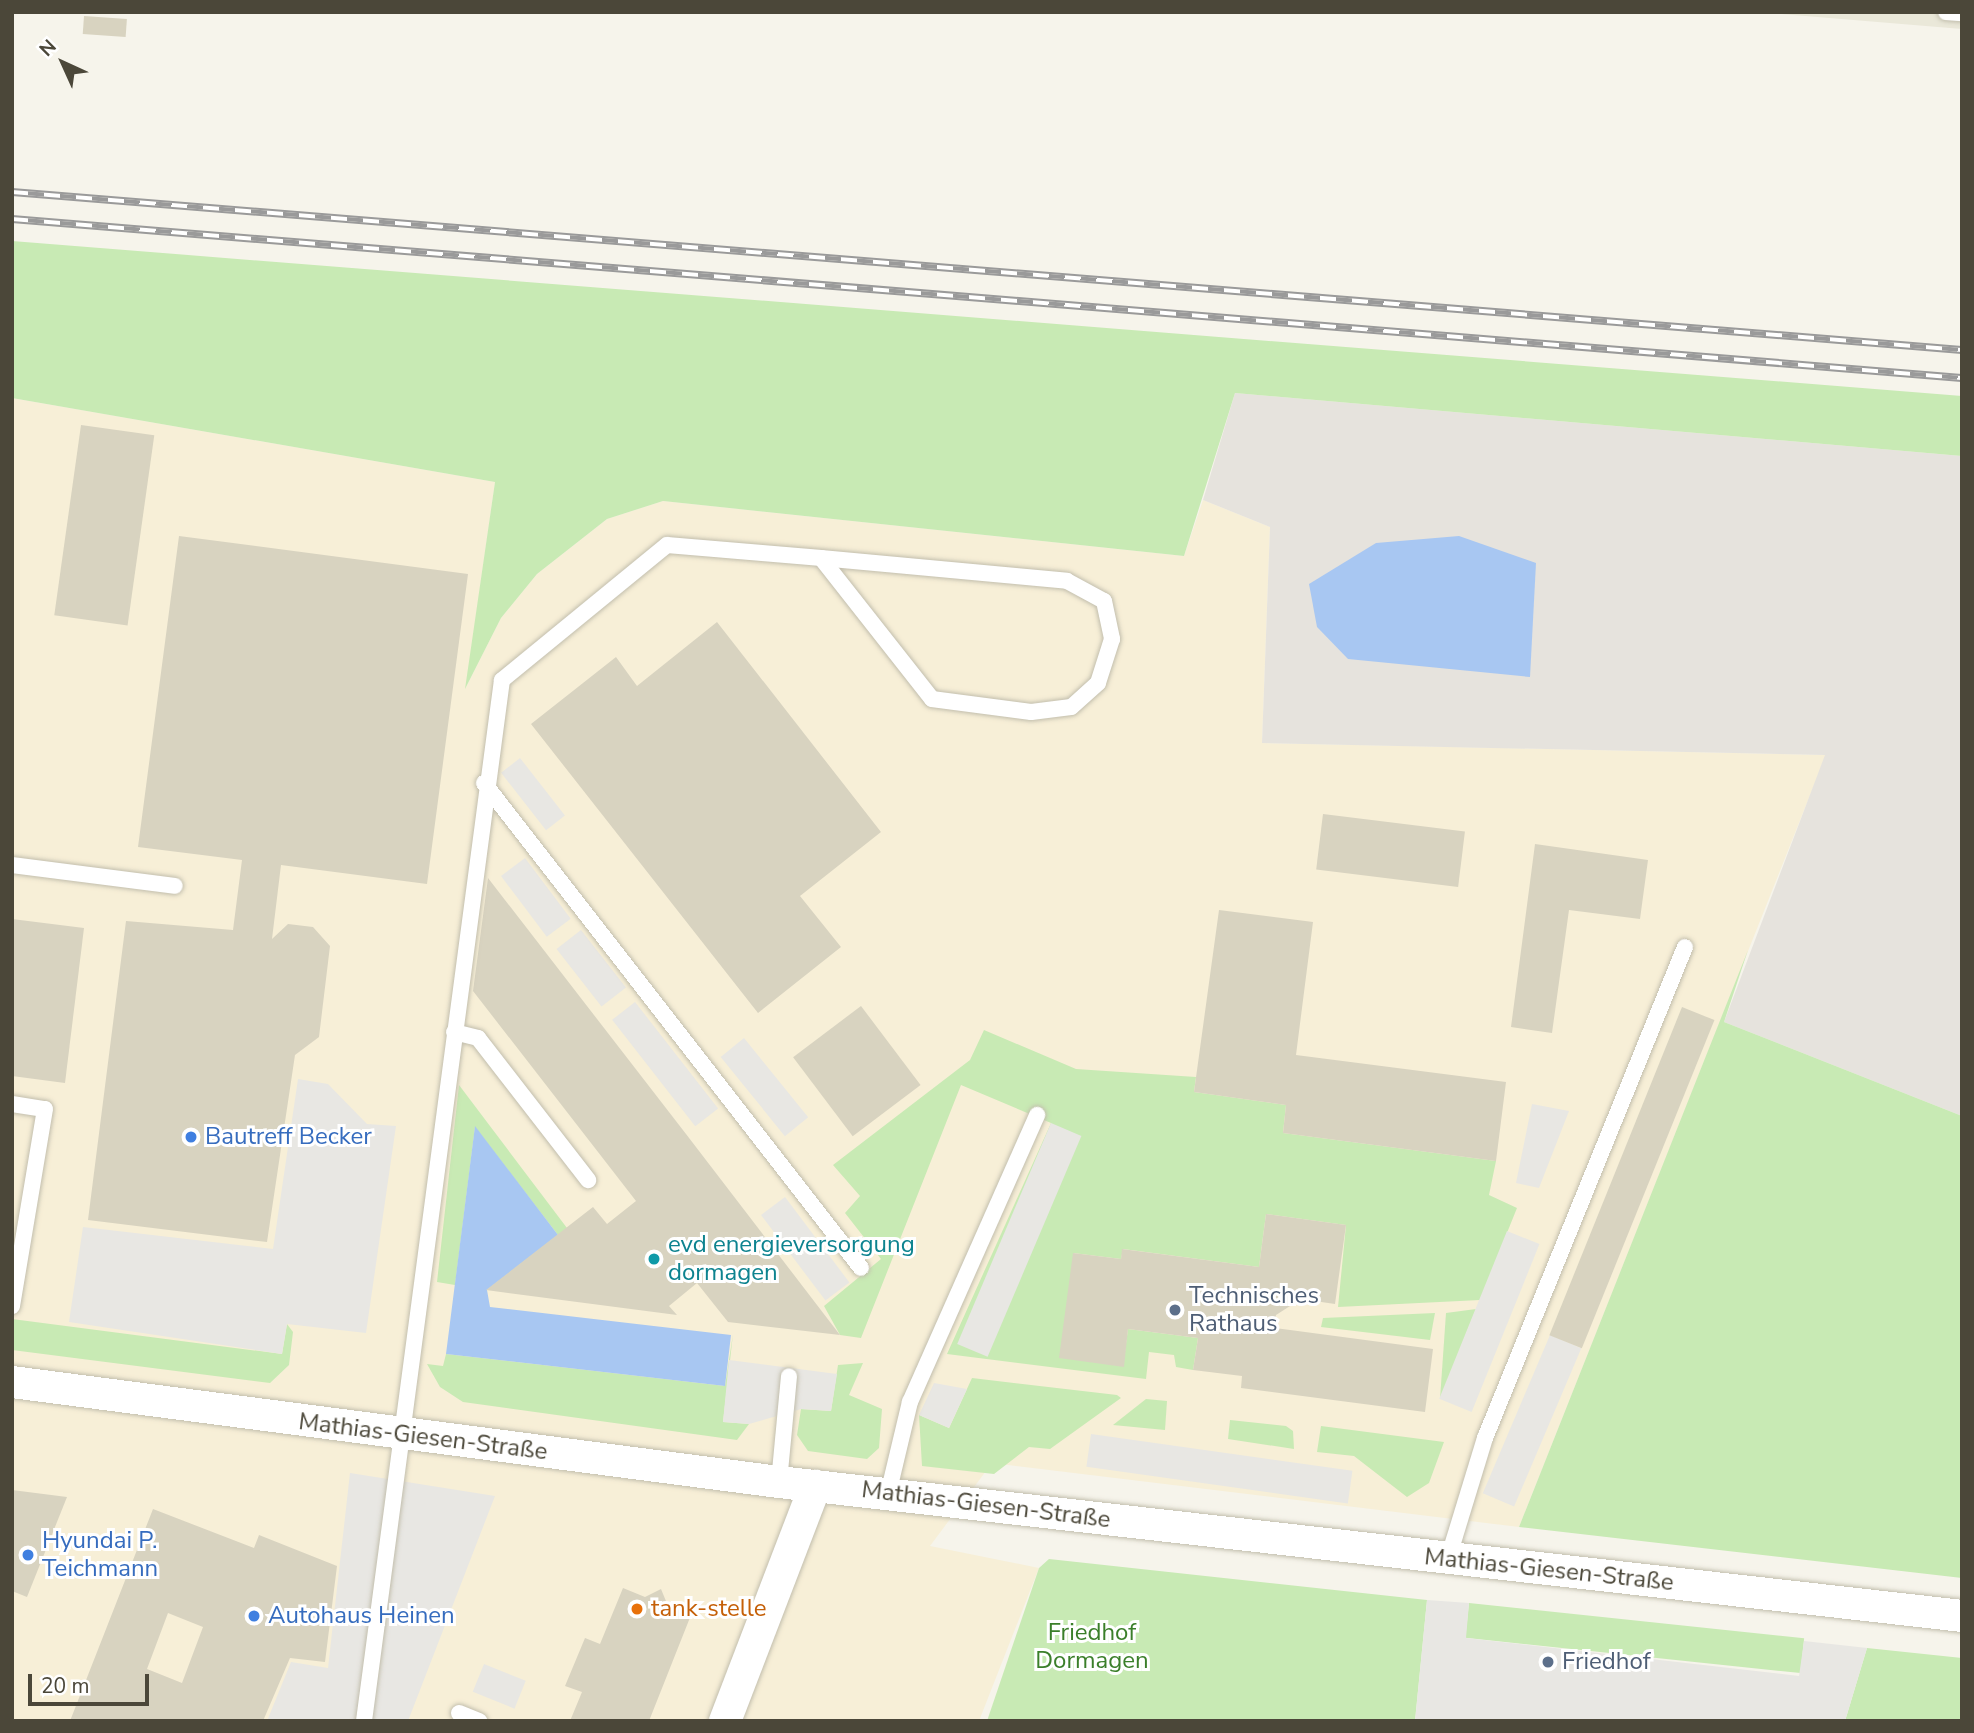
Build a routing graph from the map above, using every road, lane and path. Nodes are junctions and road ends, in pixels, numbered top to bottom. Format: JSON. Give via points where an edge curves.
{"nodes":[{"id":1,"x":1946,"y":12,"type":"edge"},
{"id":2,"x":1962,"y":13,"type":"edge"},
{"id":3,"x":821,"y":558,"type":"junction"},
{"id":4,"x":484,"y":783,"type":"junction"},
{"id":5,"x":12,"y":865,"type":"edge"},
{"id":6,"x":175,"y":886,"type":"dead end"},
{"id":7,"x":1685,"y":947,"type":"dead end"},
{"id":8,"x":454,"y":1032,"type":"junction"},
{"id":9,"x":12,"y":1104,"type":"edge"},
{"id":10,"x":1037,"y":1115,"type":"dead end"},
{"id":11,"x":588,"y":1180,"type":"dead end"},
{"id":12,"x":861,"y":1268,"type":"dead end"},
{"id":13,"x":12,"y":1306,"type":"edge"},
{"id":14,"x":789,"y":1376,"type":"dead end"},
{"id":15,"x":12,"y":1382,"type":"edge"},
{"id":16,"x":405,"y":1434,"type":"junction"},
{"id":17,"x":779,"y":1482,"type":"junction"},
{"id":18,"x":815,"y":1486,"type":"junction"},
{"id":19,"x":888,"y":1494,"type":"junction"},
{"id":20,"x":1448,"y":1559,"type":"junction"},
{"id":21,"x":1962,"y":1616,"type":"edge"},
{"id":22,"x":459,"y":1713,"type":"dead end"},
{"id":23,"x":365,"y":1721,"type":"edge"},
{"id":24,"x":479,"y":1721,"type":"edge"},
{"id":25,"x":725,"y":1721,"type":"edge"}],
"edges":[{"from":1,"to":2,"type":"lane"},
{"from":3,"to":3,"type":"lane","via":[[932,699],[1031,712],[1072,707],[1098,682],[1112,639],[1104,601],[1067,581]]},
{"from":3,"to":4,"type":"lane","via":[[667,545],[502,680]]},
{"from":4,"to":8,"type":"lane"},
{"from":4,"to":12,"type":"lane"},
{"from":5,"to":6,"type":"lane"},
{"from":7,"to":20,"type":"lane","via":[[1485,1438]]},
{"from":8,"to":11,"type":"lane","via":[[478,1038]]},
{"from":8,"to":16,"type":"lane"},
{"from":9,"to":13,"type":"lane","via":[[45,1109]]},
{"from":10,"to":19,"type":"lane","via":[[924,1366]]},
{"from":14,"to":17,"type":"lane"},
{"from":15,"to":16,"type":"street","name":"Mathias-Giesen-Straße"},
{"from":16,"to":17,"type":"street","name":"Mathias-Giesen-Straße"},
{"from":16,"to":23,"type":"lane"},
{"from":17,"to":18,"type":"street","name":"Mathias-Giesen-Straße"},
{"from":18,"to":19,"type":"street","name":"Mathias-Giesen-Straße"},
{"from":18,"to":25,"type":"street"},
{"from":19,"to":20,"type":"street","name":"Mathias-Giesen-Straße"},
{"from":20,"to":21,"type":"street","name":"Mathias-Giesen-Straße"},
{"from":22,"to":24,"type":"lane"}]}
